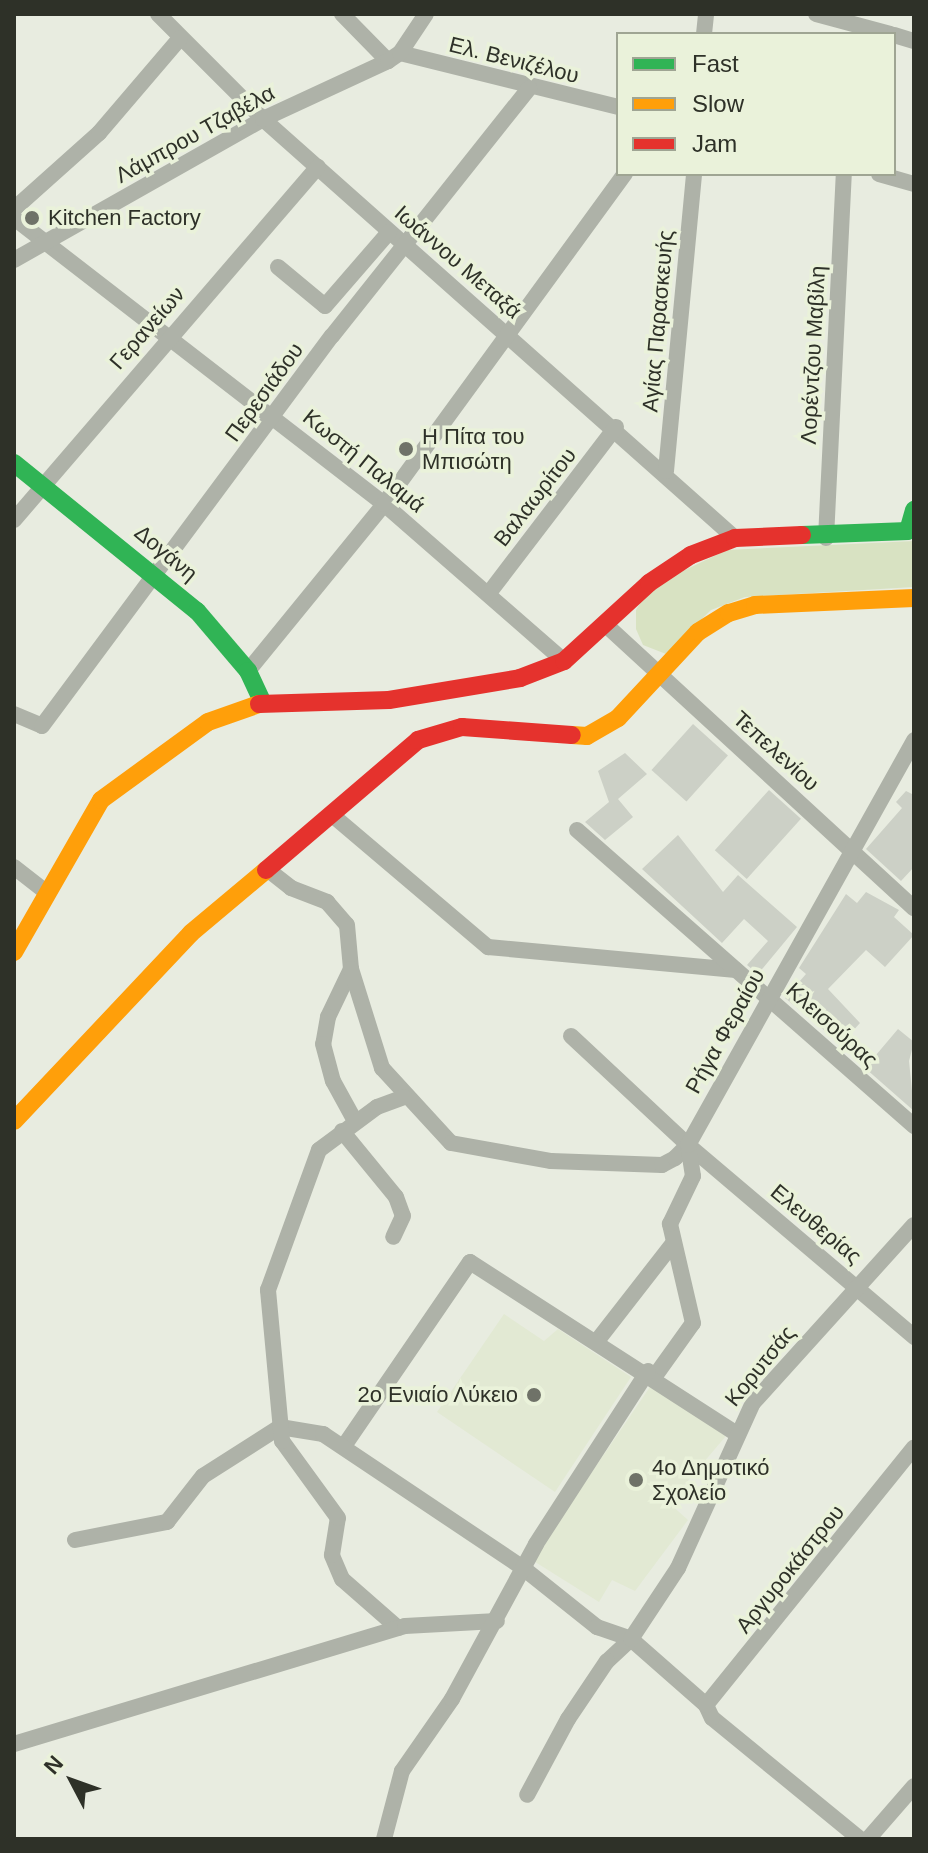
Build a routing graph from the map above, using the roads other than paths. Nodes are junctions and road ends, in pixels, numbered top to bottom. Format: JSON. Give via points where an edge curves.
{"nodes":[{"id":1,"x":158,"y":14,"type":"edge"},
{"id":2,"x":342,"y":14,"type":"edge"},
{"id":3,"x":426,"y":14,"type":"edge"},
{"id":4,"x":816,"y":14,"type":"edge"},
{"id":5,"x":881,"y":32,"type":"edge"},
{"id":6,"x":180,"y":38,"type":"junction"},
{"id":7,"x":394,"y":57,"type":"junction"},
{"id":8,"x":529,"y":88,"type":"junction"},
{"id":9,"x":616,"y":107,"type":"edge"},
{"id":10,"x":263,"y":119,"type":"junction"},
{"id":11,"x":318,"y":167,"type":"junction"},
{"id":12,"x":624,"y":176,"type":"edge"},
{"id":13,"x":694,"y":176,"type":"edge"},
{"id":14,"x":844,"y":176,"type":"edge"},
{"id":15,"x":886,"y":176,"type":"edge"},
{"id":16,"x":914,"y":184,"type":"edge"},
{"id":17,"x":14,"y":209,"type":"edge"},
{"id":18,"x":14,"y":218,"type":"edge"},
{"id":19,"x":389,"y":232,"type":"junction"},
{"id":20,"x":43,"y":244,"type":"junction"},
{"id":21,"x":407,"y":246,"type":"junction"},
{"id":22,"x":14,"y":260,"type":"edge"},
{"id":23,"x":278,"y":267,"type":"dead end"},
{"id":24,"x":510,"y":335,"type":"junction"},
{"id":25,"x":165,"y":339,"type":"junction"},
{"id":26,"x":273,"y":417,"type":"junction"},
{"id":27,"x":616,"y":427,"type":"junction"},
{"id":28,"x":14,"y":463,"type":"edge"},
{"id":29,"x":666,"y":471,"type":"junction"},
{"id":30,"x":42,"y":484,"type":"junction"},
{"id":31,"x":384,"y":504,"type":"junction"},
{"id":32,"x":914,"y":510,"type":"edge"},
{"id":33,"x":14,"y":520,"type":"edge"},
{"id":34,"x":911,"y":531,"type":"edge"},
{"id":35,"x":735,"y":538,"type":"junction"},
{"id":36,"x":826,"y":538,"type":"junction"},
{"id":37,"x":158,"y":574,"type":"junction"},
{"id":38,"x":489,"y":593,"type":"junction"},
{"id":39,"x":914,"y":598,"type":"edge"},
{"id":40,"x":607,"y":626,"type":"junction"},
{"id":41,"x":564,"y":661,"type":"junction"},
{"id":42,"x":248,"y":671,"type":"junction"},
{"id":43,"x":662,"y":677,"type":"junction"},
{"id":44,"x":263,"y":703,"type":"junction"},
{"id":45,"x":14,"y":714,"type":"edge"},
{"id":46,"x":914,"y":740,"type":"edge"},
{"id":47,"x":331,"y":814,"type":"junction"},
{"id":48,"x":577,"y":830,"type":"dead end"},
{"id":49,"x":853,"y":851,"type":"junction"},
{"id":50,"x":14,"y":867,"type":"edge"},
{"id":51,"x":267,"y":869,"type":"junction"},
{"id":52,"x":45,"y":891,"type":"junction"},
{"id":53,"x":914,"y":908,"type":"edge"},
{"id":54,"x":14,"y":952,"type":"edge"},
{"id":55,"x":351,"y":969,"type":"junction"},
{"id":56,"x":736,"y":970,"type":"junction"},
{"id":57,"x":768,"y":997,"type":"junction"},
{"id":58,"x":571,"y":1036,"type":"dead end"},
{"id":59,"x":404,"y":1097,"type":"junction"},
{"id":60,"x":14,"y":1121,"type":"edge"},
{"id":61,"x":348,"y":1126,"type":"junction"},
{"id":62,"x":914,"y":1126,"type":"edge"},
{"id":63,"x":688,"y":1145,"type":"junction"},
{"id":64,"x":914,"y":1225,"type":"edge"},
{"id":65,"x":393,"y":1237,"type":"dead end"},
{"id":66,"x":674,"y":1242,"type":"junction"},
{"id":67,"x":857,"y":1287,"type":"junction"},
{"id":68,"x":914,"y":1337,"type":"edge"},
{"id":69,"x":597,"y":1341,"type":"junction"},
{"id":70,"x":651,"y":1374,"type":"junction"},
{"id":71,"x":280,"y":1427,"type":"junction"},
{"id":72,"x":737,"y":1434,"type":"junction"},
{"id":73,"x":344,"y":1446,"type":"junction"},
{"id":74,"x":914,"y":1447,"type":"edge"},
{"id":75,"x":75,"y":1540,"type":"dead end"},
{"id":76,"x":523,"y":1568,"type":"junction"},
{"id":77,"x":497,"y":1621,"type":"junction"},
{"id":78,"x":398,"y":1628,"type":"junction"},
{"id":79,"x":631,"y":1639,"type":"junction"},
{"id":80,"x":709,"y":1712,"type":"junction"},
{"id":81,"x":14,"y":1744,"type":"edge"},
{"id":82,"x":914,"y":1786,"type":"edge"},
{"id":83,"x":527,"y":1795,"type":"dead end"},
{"id":84,"x":384,"y":1839,"type":"edge"},
{"id":85,"x":860,"y":1839,"type":"edge"},
{"id":86,"x":868,"y":1839,"type":"edge"}],
"edges":[{"from":1,"to":6,"type":"street","name":"Ιωάννου Μεταξά"},
{"from":2,"to":7,"type":"street"},
{"from":3,"to":7,"type":"street"},
{"from":4,"to":5,"type":"street"},
{"from":6,"to":10,"type":"street","name":"Ιωάννου Μεταξά"},
{"from":6,"to":17,"type":"street","via":[[99,133]]},
{"from":7,"to":8,"type":"street","name":"Ελ. Βενιζέλου"},
{"from":7,"to":10,"type":"street","name":"Λάμπρου Τζαβέλα"},
{"from":8,"to":9,"type":"street","name":"Ελ. Βενιζέλου"},
{"from":8,"to":21,"type":"street","name":"Περεσιάδου"},
{"from":10,"to":11,"type":"street","name":"Ιωάννου Μεταξά"},
{"from":10,"to":20,"type":"street","name":"Λάμπρου Τζαβέλα"},
{"from":11,"to":19,"type":"street","name":"Ιωάννου Μεταξά"},
{"from":11,"to":25,"type":"street","name":"Γερανείων"},
{"from":12,"to":24,"type":"street"},
{"from":13,"to":29,"type":"street","name":"Αγίας Παρασκευής"},
{"from":14,"to":36,"type":"street","name":"Λορέντζου Μαβίλη"},
{"from":15,"to":16,"type":"street"},
{"from":18,"to":20,"type":"street","name":"Κωστή Παλαμά"},
{"from":19,"to":21,"type":"street","name":"Ιωάννου Μεταξά"},
{"from":19,"to":23,"type":"street","via":[[325,306]]},
{"from":20,"to":22,"type":"street","name":"Λάμπρου Τζαβέλα"},
{"from":20,"to":25,"type":"street","name":"Κωστή Παλαμά"},
{"from":21,"to":24,"type":"street","name":"Ιωάννου Μεταξά"},
{"from":21,"to":26,"type":"street","name":"Περεσιάδου"},
{"from":24,"to":27,"type":"street","name":"Ιωάννου Μεταξά"},
{"from":24,"to":31,"type":"street"},
{"from":25,"to":26,"type":"street","name":"Κωστή Παλαμά"},
{"from":25,"to":30,"type":"street","name":"Γερανείων"},
{"from":26,"to":31,"type":"street","name":"Κωστή Παλαμά"},
{"from":26,"to":37,"type":"street","name":"Περεσιάδου"},
{"from":27,"to":29,"type":"street","name":"Ιωάννου Μεταξά"},
{"from":27,"to":38,"type":"street","name":"Βαλαωρίτου"},
{"from":28,"to":30,"type":"street","name":"Δογάνη"},
{"from":29,"to":35,"type":"street","name":"Ιωάννου Μεταξά"},
{"from":30,"to":33,"type":"street","name":"Γερανείων"},
{"from":30,"to":37,"type":"street","name":"Δογάνη"},
{"from":31,"to":38,"type":"street","name":"Κωστή Παλαμά"},
{"from":31,"to":42,"type":"street"},
{"from":32,"to":34,"type":"street"},
{"from":34,"to":36,"type":"street"},
{"from":35,"to":36,"type":"street"},
{"from":35,"to":40,"type":"street","via":[[670,567]]},
{"from":37,"to":42,"type":"street","name":"Δογάνη"},
{"from":37,"to":45,"type":"street","name":"Περεσιάδου","via":[[42,726]]},
{"from":38,"to":41,"type":"street","name":"Κωστή Παλαμά"},
{"from":39,"to":43,"type":"street","via":[[755,605],[698,632]]},
{"from":40,"to":41,"type":"street"},
{"from":40,"to":43,"type":"street","name":"Τεπελενίου"},
{"from":41,"to":44,"type":"street","via":[[520,678],[413,697]]},
{"from":42,"to":44,"type":"street","name":"Δογάνη"},
{"from":43,"to":47,"type":"street","via":[[618,718],[587,736],[462,727],[418,740]]},
{"from":43,"to":49,"type":"street","name":"Τεπελενίου"},
{"from":44,"to":52,"type":"street","via":[[208,722],[115,787]]},
{"from":46,"to":49,"type":"street","name":"Ρήγα Φεραίου"},
{"from":47,"to":51,"type":"street"},
{"from":47,"to":56,"type":"street","via":[[488,947]]},
{"from":48,"to":56,"type":"street","name":"Κλεισούρας"},
{"from":49,"to":53,"type":"street","name":"Τεπελενίου"},
{"from":49,"to":57,"type":"street","name":"Ρήγα Φεραίου"},
{"from":50,"to":52,"type":"street"},
{"from":51,"to":55,"type":"street","via":[[336,911],[351,941]]},
{"from":51,"to":60,"type":"street","via":[[191,933]]},
{"from":52,"to":54,"type":"street"},
{"from":55,"to":59,"type":"street","via":[[382,1068]]},
{"from":55,"to":61,"type":"street","via":[[328,1017],[323,1044]]},
{"from":56,"to":57,"type":"street","name":"Κλεισούρας"},
{"from":57,"to":62,"type":"street","name":"Κλεισούρας"},
{"from":57,"to":63,"type":"street","name":"Ρήγα Φεραίου"},
{"from":58,"to":63,"type":"street","name":"Ελευθερίας"},
{"from":59,"to":61,"type":"street"},
{"from":59,"to":63,"type":"street","via":[[436,1133],[466,1150],[662,1165]]},
{"from":61,"to":65,"type":"street","via":[[396,1197],[403,1216]]},
{"from":61,"to":71,"type":"street","via":[[309,1165],[268,1290]]},
{"from":63,"to":66,"type":"street","name":"Ρήγα Φεραίου","via":[[693,1176],[673,1215]]},
{"from":63,"to":67,"type":"street","name":"Ελευθερίας"},
{"from":64,"to":67,"type":"street","name":"Κορυτσάς"},
{"from":66,"to":69,"type":"street"},
{"from":66,"to":70,"type":"street","via":[[693,1323]]},
{"from":67,"to":68,"type":"street","name":"Ελευθερίας"},
{"from":67,"to":72,"type":"street","name":"Κορυτσάς","via":[[769,1384]]},
{"from":69,"to":70,"type":"street"},
{"from":69,"to":73,"type":"street","via":[[470,1262]]},
{"from":70,"to":72,"type":"street"},
{"from":70,"to":76,"type":"street"},
{"from":71,"to":73,"type":"street","via":[[312,1429]]},
{"from":71,"to":75,"type":"street","via":[[203,1476],[167,1522]]},
{"from":71,"to":78,"type":"street","via":[[298,1466],[338,1518],[332,1555],[336,1569]]},
{"from":72,"to":79,"type":"street","name":"Κορυτσάς","via":[[678,1568]]},
{"from":73,"to":76,"type":"street"},
{"from":74,"to":80,"type":"street","name":"Αργυροκάστρου"},
{"from":76,"to":77,"type":"street"},
{"from":76,"to":79,"type":"street","via":[[597,1627]]},
{"from":77,"to":78,"type":"street"},
{"from":77,"to":84,"type":"street","via":[[402,1771]]},
{"from":78,"to":81,"type":"street"},
{"from":79,"to":80,"type":"street"},
{"from":79,"to":83,"type":"street","name":"Κορυτσάς","via":[[607,1661],[568,1719]]},
{"from":80,"to":85,"type":"street"},
{"from":82,"to":86,"type":"street"}]}
